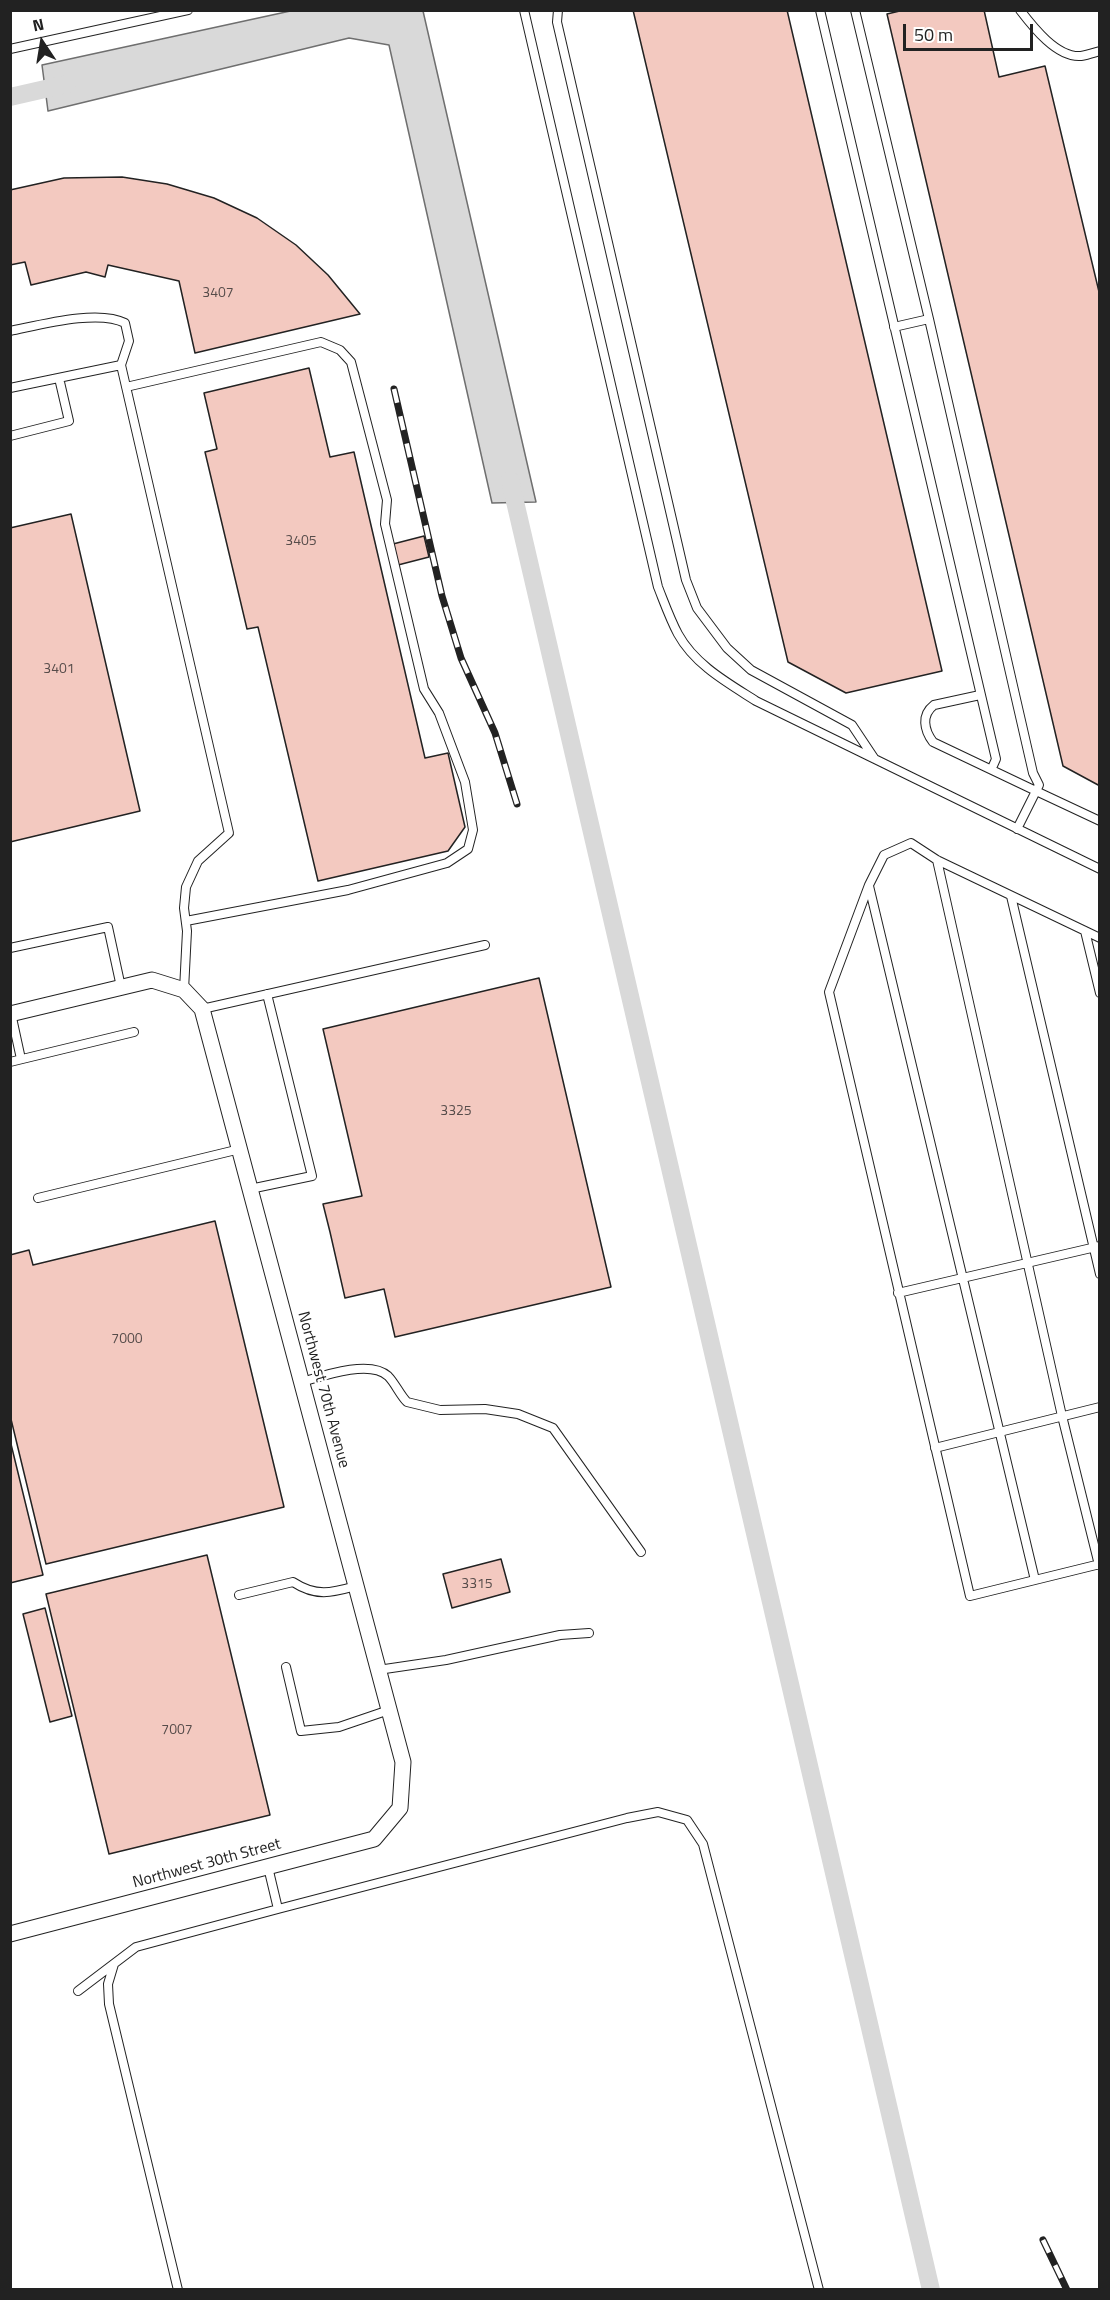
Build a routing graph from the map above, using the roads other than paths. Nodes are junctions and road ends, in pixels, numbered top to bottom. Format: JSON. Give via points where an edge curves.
{"nodes":[{"id":1,"x":188,"y":10,"type":"edge"},
{"id":2,"x":524,"y":10,"type":"edge"},
{"id":3,"x":558,"y":10,"type":"edge"},
{"id":4,"x":820,"y":10,"type":"edge"},
{"id":5,"x":855,"y":10,"type":"edge"},
{"id":6,"x":1020,"y":10,"type":"edge"},
{"id":7,"x":10,"y":49,"type":"edge"},
{"id":8,"x":1100,"y":51,"type":"edge"},
{"id":9,"x":929,"y":319,"type":"junction"},
{"id":10,"x":894,"y":327,"type":"junction"},
{"id":11,"x":10,"y":331,"type":"edge"},
{"id":12,"x":121,"y":365,"type":"junction"},
{"id":13,"x":59,"y":378,"type":"junction"},
{"id":14,"x":126,"y":387,"type":"junction"},
{"id":15,"x":10,"y":388,"type":"edge"},
{"id":16,"x":10,"y":436,"type":"edge"},
{"id":17,"x":980,"y":695,"type":"junction"},
{"id":18,"x":875,"y":759,"type":"junction"},
{"id":19,"x":992,"y":768,"type":"junction"},
{"id":20,"x":1036,"y":791,"type":"junction"},
{"id":21,"x":1100,"y":821,"type":"edge"},
{"id":22,"x":1017,"y":829,"type":"junction"},
{"id":23,"x":937,"y":860,"type":"junction"},
{"id":24,"x":1100,"y":869,"type":"edge"},
{"id":25,"x":869,"y":885,"type":"junction"},
{"id":26,"x":1011,"y":896,"type":"junction"},
{"id":27,"x":186,"y":921,"type":"junction"},
{"id":28,"x":1085,"y":931,"type":"junction"},
{"id":29,"x":1100,"y":938,"type":"edge"},
{"id":30,"x":484,"y":945,"type":"dead end"},
{"id":31,"x":10,"y":948,"type":"edge"},
{"id":32,"x":121,"y":987,"type":"junction"},
{"id":33,"x":184,"y":990,"type":"junction"},
{"id":34,"x":1100,"y":993,"type":"edge"},
{"id":35,"x":267,"y":994,"type":"junction"},
{"id":36,"x":202,"y":1009,"type":"junction"},
{"id":37,"x":11,"y":1014,"type":"edge"},
{"id":38,"x":134,"y":1032,"type":"dead end"},
{"id":39,"x":21,"y":1059,"type":"junction"},
{"id":40,"x":10,"y":1062,"type":"edge"},
{"id":41,"x":240,"y":1149,"type":"junction"},
{"id":42,"x":250,"y":1189,"type":"junction"},
{"id":43,"x":38,"y":1198,"type":"dead end"},
{"id":44,"x":1096,"y":1247,"type":"edge"},
{"id":45,"x":1027,"y":1262,"type":"junction"},
{"id":46,"x":1100,"y":1274,"type":"edge"},
{"id":47,"x":964,"y":1278,"type":"junction"},
{"id":48,"x":898,"y":1293,"type":"junction"},
{"id":49,"x":302,"y":1382,"type":"junction"},
{"id":50,"x":1100,"y":1407,"type":"edge"},
{"id":51,"x":1062,"y":1416,"type":"junction"},
{"id":52,"x":1000,"y":1432,"type":"junction"},
{"id":53,"x":936,"y":1448,"type":"junction"},
{"id":54,"x":641,"y":1552,"type":"dead end"},
{"id":55,"x":1099,"y":1565,"type":"edge"},
{"id":56,"x":1035,"y":1580,"type":"junction"},
{"id":57,"x":356,"y":1586,"type":"junction"},
{"id":58,"x":239,"y":1595,"type":"dead end"},
{"id":59,"x":589,"y":1634,"type":"dead end"},
{"id":60,"x":286,"y":1667,"type":"dead end"},
{"id":61,"x":378,"y":1670,"type":"junction"},
{"id":62,"x":389,"y":1710,"type":"junction"},
{"id":63,"x":400,"y":1808,"type":"joint"},
{"id":64,"x":268,"y":1867,"type":"junction"},
{"id":65,"x":278,"y":1909,"type":"junction"},
{"id":66,"x":10,"y":1934,"type":"edge"},
{"id":67,"x":114,"y":1964,"type":"junction"},
{"id":68,"x":78,"y":1991,"type":"dead end"},
{"id":69,"x":178,"y":2289,"type":"edge"},
{"id":70,"x":819,"y":2289,"type":"edge"}],
"edges":[{"from":1,"to":7,"type":"lane"},
{"from":2,"to":18,"type":"lane","via":[[658,587],[679,636],[699,661],[756,701]]},
{"from":3,"to":18,"type":"lane","via":[[557,22],[680,557],[697,608],[727,648],[751,670],[852,725]]},
{"from":4,"to":10,"type":"lane"},
{"from":5,"to":9,"type":"lane"},
{"from":6,"to":8,"type":"lane","via":[[1053,45],[1078,56]]},
{"from":9,"to":10,"type":"lane"},
{"from":9,"to":20,"type":"lane","via":[[1030,762],[1039,785]]},
{"from":10,"to":17,"type":"lane"},
{"from":11,"to":12,"type":"lane","via":[[69,319],[115,318],[125,323],[129,341]]},
{"from":12,"to":13,"type":"lane"},
{"from":12,"to":14,"type":"lane"},
{"from":13,"to":15,"type":"lane"},
{"from":13,"to":16,"type":"lane","via":[[69,421]]},
{"from":14,"to":27,"type":"lane","via":[[229,833],[208,850],[192,871],[185,898]]},
{"from":14,"to":27,"type":"lane","via":[[321,342],[340,350],[351,362],[387,500],[386,524],[424,689],[439,713],[465,782],[473,830],[468,849],[447,863],[348,890]]},
{"from":17,"to":19,"type":"lane","via":[[996,759]]},
{"from":17,"to":19,"type":"lane","via":[[934,705],[925,716],[925,723],[933,742]]},
{"from":18,"to":22,"type":"lane"},
{"from":19,"to":20,"type":"lane"},
{"from":20,"to":21,"type":"lane"},
{"from":20,"to":22,"type":"lane"},
{"from":22,"to":24,"type":"lane"},
{"from":23,"to":25,"type":"lane","via":[[910,843],[884,855]]},
{"from":23,"to":26,"type":"lane"},
{"from":23,"to":45,"type":"lane"},
{"from":25,"to":47,"type":"lane"},
{"from":25,"to":48,"type":"lane","via":[[830,992]]},
{"from":26,"to":28,"type":"lane"},
{"from":26,"to":44,"type":"lane"},
{"from":27,"to":33,"type":"lane"},
{"from":28,"to":29,"type":"lane"},
{"from":28,"to":34,"type":"lane"},
{"from":30,"to":35,"type":"lane"},
{"from":31,"to":32,"type":"lane","via":[[108,927]]},
{"from":32,"to":33,"type":"street","via":[[152,980]]},
{"from":32,"to":37,"type":"street"},
{"from":33,"to":36,"type":"street","name":"Northwest 70th Avenue"},
{"from":35,"to":36,"type":"lane"},
{"from":35,"to":42,"type":"lane","via":[[312,1176]]},
{"from":36,"to":41,"type":"street","name":"Northwest 70th Avenue"},
{"from":37,"to":39,"type":"lane"},
{"from":38,"to":39,"type":"lane"},
{"from":39,"to":40,"type":"lane"},
{"from":41,"to":42,"type":"street","name":"Northwest 70th Avenue"},
{"from":41,"to":43,"type":"lane"},
{"from":42,"to":49,"type":"street","name":"Northwest 70th Avenue"},
{"from":44,"to":45,"type":"lane"},
{"from":44,"to":46,"type":"lane"},
{"from":45,"to":47,"type":"lane"},
{"from":45,"to":51,"type":"lane"},
{"from":47,"to":48,"type":"lane"},
{"from":47,"to":52,"type":"lane"},
{"from":48,"to":53,"type":"lane"},
{"from":49,"to":54,"type":"lane","via":[[339,1371],[373,1369],[387,1375],[406,1402],[440,1410],[485,1409],[518,1414],[553,1428]]},
{"from":49,"to":57,"type":"street","name":"Northwest 70th Avenue"},
{"from":50,"to":51,"type":"lane"},
{"from":51,"to":52,"type":"lane"},
{"from":51,"to":55,"type":"lane"},
{"from":52,"to":53,"type":"lane"},
{"from":52,"to":56,"type":"lane"},
{"from":53,"to":56,"type":"lane","via":[[970,1596]]},
{"from":55,"to":56,"type":"lane"},
{"from":57,"to":58,"type":"lane","via":[[328,1593],[305,1589],[293,1582]]},
{"from":57,"to":61,"type":"street","name":"Northwest 70th Avenue"},
{"from":59,"to":61,"type":"lane","via":[[560,1635],[419,1666]]},
{"from":60,"to":62,"type":"lane","via":[[301,1731],[339,1727]]},
{"from":61,"to":62,"type":"street","name":"Northwest 70th Avenue"},
{"from":62,"to":63,"type":"street","name":"Northwest 70th Avenue","via":[[403,1762]]},
{"from":63,"to":64,"type":"street","name":"Northwest 30th Street","via":[[374,1839]]},
{"from":64,"to":65,"type":"lane"},
{"from":64,"to":66,"type":"street","name":"Northwest 30th Street"},
{"from":65,"to":67,"type":"lane","via":[[136,1947]]},
{"from":65,"to":70,"type":"lane","via":[[627,1818],[658,1812],[687,1820],[703,1844]]},
{"from":67,"to":68,"type":"lane"},
{"from":67,"to":69,"type":"lane","via":[[108,1984],[109,2004]]}]}
